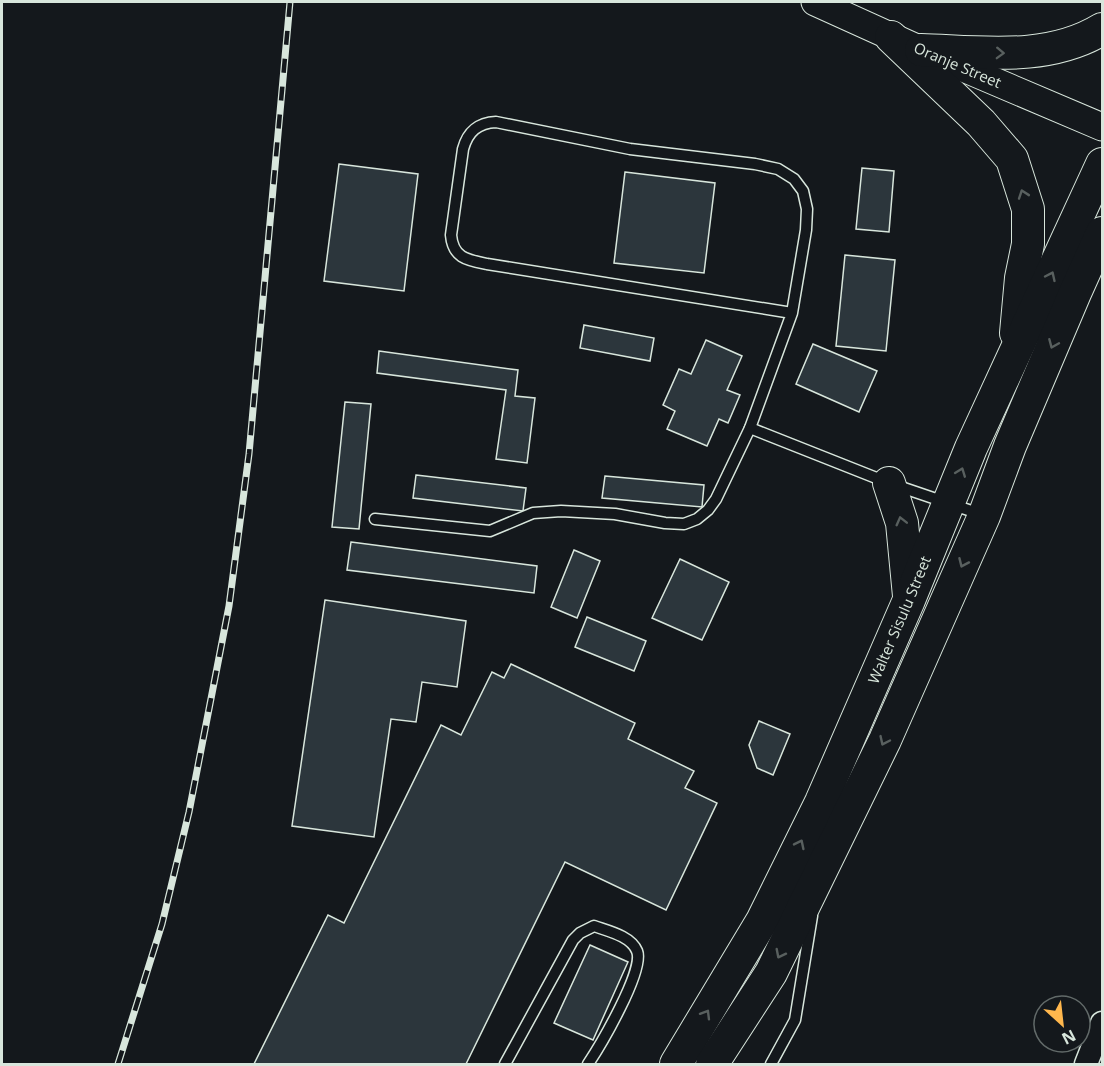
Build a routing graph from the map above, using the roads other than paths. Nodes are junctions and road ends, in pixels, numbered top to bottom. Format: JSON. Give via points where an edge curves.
{"nodes":[{"id":1,"x":815,"y":2,"type":"edge"},
{"id":2,"x":1102,"y":29,"type":"edge"},
{"id":3,"x":891,"y":37,"type":"junction"},
{"id":4,"x":921,"y":50,"type":"junction"},
{"id":5,"x":1102,"y":127,"type":"edge"},
{"id":6,"x":1102,"y":164,"type":"edge"},
{"id":7,"x":1102,"y":233,"type":"edge"},
{"id":8,"x":1102,"y":266,"type":"edge"},
{"id":9,"x":1075,"y":293,"type":"junction"},
{"id":10,"x":792,"y":313,"type":"junction"},
{"id":11,"x":1014,"y":355,"type":"junction"},
{"id":12,"x":750,"y":428,"type":"junction"},
{"id":13,"x":889,"y":483,"type":"junction"},
{"id":14,"x":949,"y":505,"type":"junction"},
{"id":15,"x":984,"y":516,"type":"junction"},
{"id":16,"x":375,"y":519,"type":"dead end"},
{"id":17,"x":909,"y":600,"type":"junction"},
{"id":18,"x":818,"y":878,"type":"junction"},
{"id":19,"x":1102,"y":1023,"type":"edge"},
{"id":20,"x":505,"y":1065,"type":"edge"},
{"id":21,"x":588,"y":1065,"type":"edge"},
{"id":22,"x":676,"y":1065,"type":"edge"},
{"id":23,"x":712,"y":1065,"type":"edge"},
{"id":24,"x":771,"y":1065,"type":"edge"},
{"id":25,"x":1086,"y":1065,"type":"edge"}],
"edges":[{"from":1,"to":3,"type":"street","name":"Oranje Street"},
{"from":4,"to":2,"type":"main road","one_way":true,"via":[[1016,53],[1054,49]]},
{"from":3,"to":4,"type":"street","name":"Oranje Street"},
{"from":11,"to":3,"type":"main road","one_way":true,"via":[[1028,244],[1028,209],[1012,159],[981,123]]},
{"from":4,"to":5,"type":"street","name":"Oranje Street"},
{"from":11,"to":6,"type":"main road","name":"Walter Sisulu Street","one_way":true},
{"from":7,"to":9,"type":"main road"},
{"from":8,"to":9,"type":"main road"},
{"from":9,"to":15,"type":"main road","one_way":true},
{"from":10,"to":10,"type":"lane","via":[[807,209],[803,191],[794,178],[778,169],[630,149],[496,122],[485,122],[466,138],[451,235],[452,246],[462,257]]},
{"from":10,"to":12,"type":"lane"},
{"from":14,"to":11,"type":"main road","name":"Walter Sisulu Street","one_way":true},
{"from":12,"to":13,"type":"lane"},
{"from":12,"to":16,"type":"lane","via":[[716,499],[697,519],[684,524],[561,511],[533,513],[490,531]]},
{"from":13,"to":14,"type":"lane"},
{"from":17,"to":13,"type":"main road","one_way":true,"via":[[902,523]]},
{"from":14,"to":15,"type":"lane"},
{"from":14,"to":17,"type":"main road","name":"Walter Sisulu Street"},
{"from":15,"to":18,"type":"main road","one_way":true,"via":[[885,740]]},
{"from":22,"to":17,"type":"main road","name":"Walter Sisulu Street","one_way":true,"via":[[762,921],[821,802]]},
{"from":18,"to":23,"type":"main road","one_way":true,"via":[[771,973]]},
{"from":18,"to":24,"type":"lane","via":[[795,1020]]},
{"from":19,"to":25,"type":"street"},
{"from":20,"to":21,"type":"lane","via":[[573,940],[594,926],[632,942],[639,960],[635,976]]}]}
